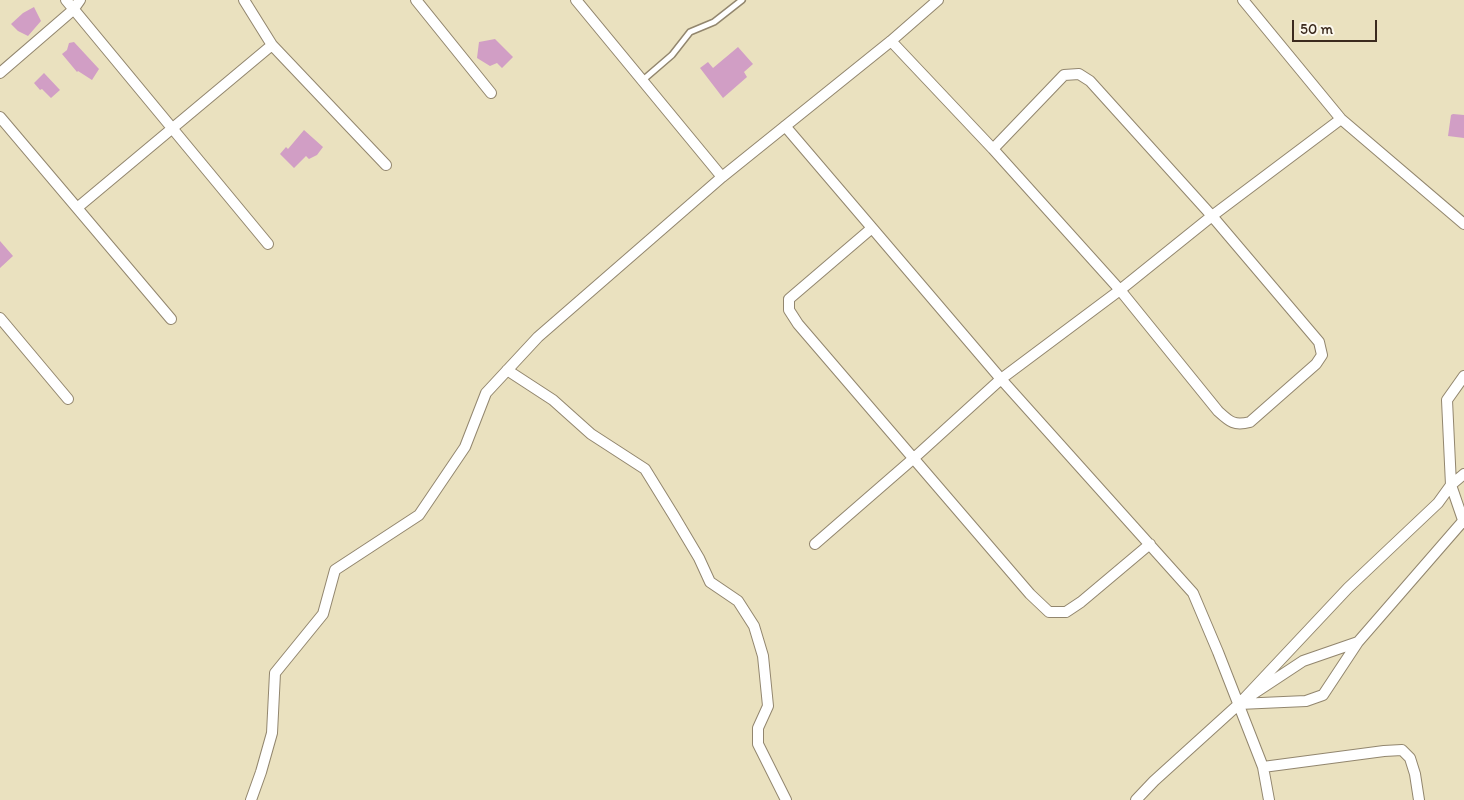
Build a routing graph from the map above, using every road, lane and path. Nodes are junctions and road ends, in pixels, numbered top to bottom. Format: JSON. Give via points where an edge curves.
{"nodes":[{"id":1,"x":66,"y":0,"type":"edge"},
{"id":2,"x":80,"y":0,"type":"edge"},
{"id":3,"x":244,"y":0,"type":"edge"},
{"id":4,"x":416,"y":0,"type":"edge"},
{"id":5,"x":576,"y":0,"type":"edge"},
{"id":6,"x":742,"y":0,"type":"edge"},
{"id":7,"x":938,"y":0,"type":"edge"},
{"id":8,"x":1243,"y":0,"type":"edge"},
{"id":9,"x":73,"y":10,"type":"junction"},
{"id":10,"x":891,"y":41,"type":"junction"},
{"id":11,"x":272,"y":45,"type":"junction"},
{"id":12,"x":0,"y":73,"type":"edge"},
{"id":13,"x":642,"y":80,"type":"junction"},
{"id":14,"x":491,"y":93,"type":"dead end"},
{"id":15,"x":0,"y":117,"type":"edge"},
{"id":16,"x":1341,"y":119,"type":"junction"},
{"id":17,"x":785,"y":126,"type":"junction"},
{"id":18,"x":172,"y":130,"type":"junction"},
{"id":19,"x":993,"y":149,"type":"junction"},
{"id":20,"x":386,"y":165,"type":"dead end"},
{"id":21,"x":722,"y":177,"type":"junction"},
{"id":22,"x":77,"y":208,"type":"junction"},
{"id":23,"x":1212,"y":216,"type":"junction"},
{"id":24,"x":1464,"y":224,"type":"edge"},
{"id":25,"x":872,"y":228,"type":"junction"},
{"id":26,"x":268,"y":244,"type":"dead end"},
{"id":27,"x":1120,"y":290,"type":"junction"},
{"id":28,"x":0,"y":318,"type":"edge"},
{"id":29,"x":171,"y":319,"type":"dead end"},
{"id":30,"x":507,"y":370,"type":"junction"},
{"id":31,"x":1464,"y":376,"type":"edge"},
{"id":32,"x":1001,"y":379,"type":"junction"},
{"id":33,"x":68,"y":399,"type":"dead end"},
{"id":34,"x":914,"y":458,"type":"junction"},
{"id":35,"x":1464,"y":474,"type":"edge"},
{"id":36,"x":1451,"y":485,"type":"junction"},
{"id":37,"x":1464,"y":521,"type":"edge"},
{"id":38,"x":815,"y":544,"type":"dead end"},
{"id":39,"x":1150,"y":544,"type":"junction"},
{"id":40,"x":1358,"y":642,"type":"junction"},
{"id":41,"x":1238,"y":704,"type":"junction"},
{"id":42,"x":1263,"y":768,"type":"junction"},
{"id":43,"x":250,"y":800,"type":"edge"},
{"id":44,"x":786,"y":800,"type":"edge"},
{"id":45,"x":1136,"y":800,"type":"edge"},
{"id":46,"x":1269,"y":800,"type":"edge"},
{"id":47,"x":1419,"y":800,"type":"edge"}],
"edges":[{"from":1,"to":9,"type":"street"},
{"from":2,"to":9,"type":"street"},
{"from":3,"to":11,"type":"street"},
{"from":4,"to":14,"type":"street"},
{"from":5,"to":13,"type":"street"},
{"from":6,"to":13,"type":"lane","via":[[714,22],[690,32],[672,55]]},
{"from":7,"to":10,"type":"street"},
{"from":8,"to":16,"type":"street"},
{"from":9,"to":12,"type":"street"},
{"from":9,"to":18,"type":"street"},
{"from":10,"to":17,"type":"street"},
{"from":10,"to":19,"type":"street"},
{"from":11,"to":18,"type":"street"},
{"from":11,"to":20,"type":"street"},
{"from":13,"to":21,"type":"street"},
{"from":15,"to":22,"type":"street"},
{"from":16,"to":23,"type":"street"},
{"from":16,"to":24,"type":"street"},
{"from":17,"to":21,"type":"street"},
{"from":17,"to":25,"type":"street"},
{"from":18,"to":22,"type":"street"},
{"from":18,"to":26,"type":"street"},
{"from":19,"to":23,"type":"street","via":[[1064,75],[1079,74],[1090,81]]},
{"from":19,"to":27,"type":"street"},
{"from":21,"to":30,"type":"street","via":[[538,337]]},
{"from":22,"to":29,"type":"street"},
{"from":23,"to":27,"type":"street"},
{"from":23,"to":27,"type":"street","via":[[1319,342],[1322,355],[1316,364],[1250,422],[1238,425],[1218,411]]},
{"from":25,"to":32,"type":"street"},
{"from":25,"to":34,"type":"street","via":[[789,299],[789,310]]},
{"from":27,"to":32,"type":"street"},
{"from":28,"to":33,"type":"street"},
{"from":30,"to":43,"type":"street","via":[[486,393],[465,448],[419,515],[335,570],[323,614],[275,673],[272,733]]},
{"from":30,"to":44,"type":"street","via":[[553,400],[592,434],[645,470],[710,582],[738,601],[754,626],[763,656],[768,706],[758,728],[758,744]]},
{"from":31,"to":36,"type":"street","via":[[1447,400]]},
{"from":32,"to":34,"type":"street"},
{"from":32,"to":39,"type":"street"},
{"from":34,"to":38,"type":"street"},
{"from":34,"to":39,"type":"street","via":[[1049,612],[1066,612],[1081,602]]},
{"from":35,"to":36,"type":"street"},
{"from":36,"to":37,"type":"street"},
{"from":36,"to":41,"type":"street","via":[[1438,503],[1348,588]]},
{"from":37,"to":40,"type":"street"},
{"from":39,"to":41,"type":"street","via":[[1193,593]]},
{"from":40,"to":41,"type":"street","via":[[1303,661]]},
{"from":40,"to":41,"type":"street","via":[[1323,695],[1306,700]]},
{"from":41,"to":42,"type":"street"},
{"from":41,"to":45,"type":"street"},
{"from":42,"to":46,"type":"street"},
{"from":42,"to":47,"type":"street","via":[[1402,750],[1410,758]]}]}
